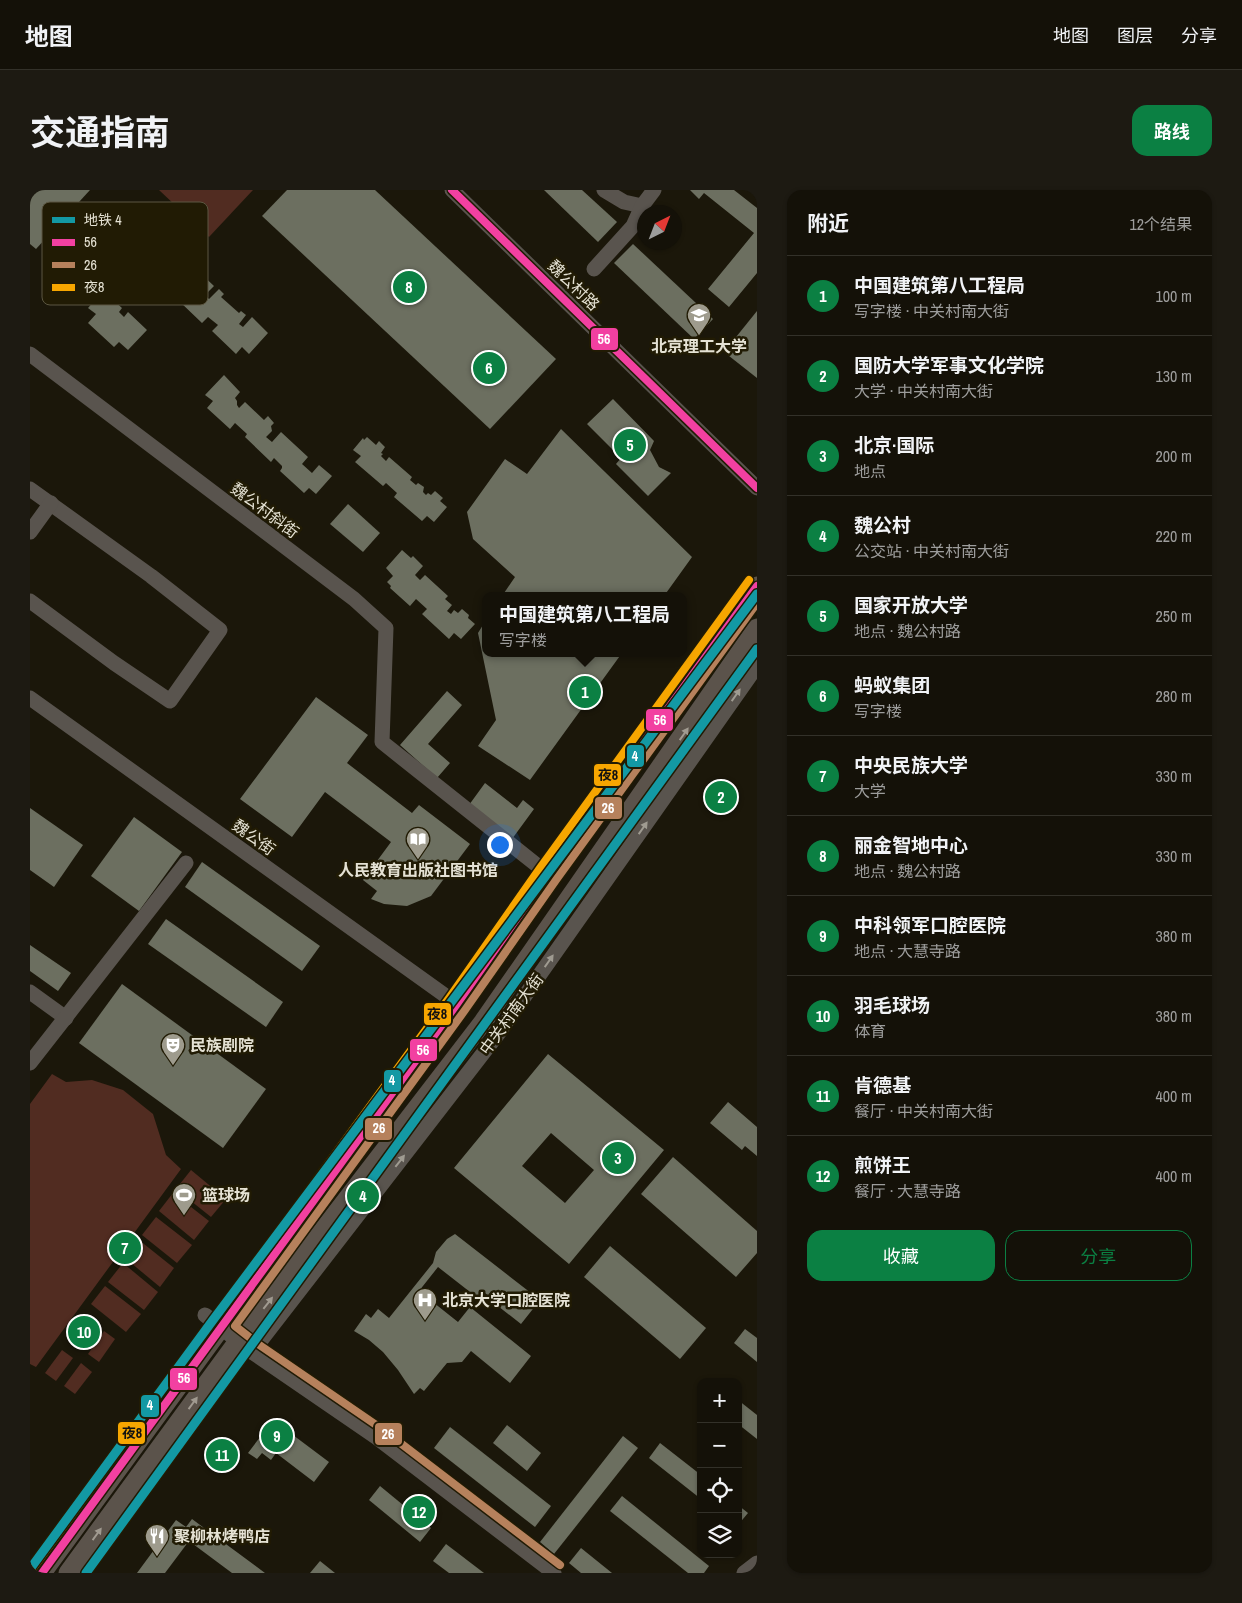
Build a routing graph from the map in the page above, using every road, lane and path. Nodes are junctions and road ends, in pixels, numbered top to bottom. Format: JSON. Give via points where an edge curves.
{"nodes":[{"id":1,"x":452,"y":190,"type":"edge"},
{"id":2,"x":604,"y":190,"type":"edge"},
{"id":3,"x":654,"y":190,"type":"edge"},
{"id":4,"x":638,"y":205,"type":"edge"},
{"id":5,"x":643,"y":205,"type":"edge"},
{"id":6,"x":637,"y":217,"type":"edge"},
{"id":7,"x":594,"y":269,"type":"dead end"},
{"id":8,"x":30,"y":354,"type":"edge"},
{"id":9,"x":757,"y":488,"type":"edge"},
{"id":10,"x":30,"y":489,"type":"edge"},
{"id":11,"x":50,"y":503,"type":"junction"},
{"id":12,"x":30,"y":532,"type":"edge"},
{"id":13,"x":757,"y":586,"type":"edge"},
{"id":14,"x":30,"y":601,"type":"edge"},
{"id":15,"x":757,"y":628,"type":"edge"},
{"id":16,"x":757,"y":666,"type":"edge"},
{"id":17,"x":30,"y":698,"type":"edge"},
{"id":18,"x":186,"y":863,"type":"dead end"},
{"id":19,"x":548,"y":874,"type":"junction"},
{"id":20,"x":30,"y":992,"type":"edge"},
{"id":21,"x":457,"y":1004,"type":"junction"},
{"id":22,"x":66,"y":1018,"type":"junction"},
{"id":23,"x":30,"y":1063,"type":"edge"},
{"id":24,"x":205,"y":1315,"type":"dead end"},
{"id":25,"x":222,"y":1328,"type":"junction"},
{"id":26,"x":245,"y":1347,"type":"junction"},
{"id":27,"x":757,"y":1563,"type":"edge"},
{"id":28,"x":42,"y":1573,"type":"edge"},
{"id":29,"x":68,"y":1573,"type":"edge"},
{"id":30,"x":554,"y":1573,"type":"edge"},
{"id":31,"x":744,"y":1573,"type":"edge"}],
"edges":[{"from":1,"to":9,"type":"street","name":"魏公村路"},
{"from":2,"to":4,"type":"street","via":[[624,202]]},
{"from":3,"to":5,"type":"street"},
{"from":6,"to":7,"type":"street","via":[[633,226]]},
{"from":8,"to":19,"type":"street","name":"魏公村斜街","via":[[354,599],[386,628],[382,742]]},
{"from":10,"to":11,"type":"street"},
{"from":11,"to":12,"type":"street"},
{"from":11,"to":14,"type":"street","via":[[220,630],[170,701]]},
{"from":13,"to":19,"type":"main road"},
{"from":26,"to":15,"type":"main road","name":"中关村南大街","one_way":true,"via":[[483,1022]]},
{"from":26,"to":16,"type":"street","name":"中关村南大街","one_way":true,"via":[[498,1034]]},
{"from":17,"to":21,"type":"street","name":"魏公街"},
{"from":18,"to":22,"type":"street"},
{"from":19,"to":21,"type":"main road"},
{"from":20,"to":22,"type":"street"},
{"from":21,"to":25,"type":"main road"},
{"from":22,"to":23,"type":"street"},
{"from":24,"to":25,"type":"street"},
{"from":25,"to":26,"type":"street"},
{"from":25,"to":28,"type":"main road"},
{"from":29,"to":26,"type":"main road","name":"中关村南大街","one_way":true},
{"from":26,"to":30,"type":"street","via":[[376,1437]]},
{"from":27,"to":31,"type":"street"}]}
